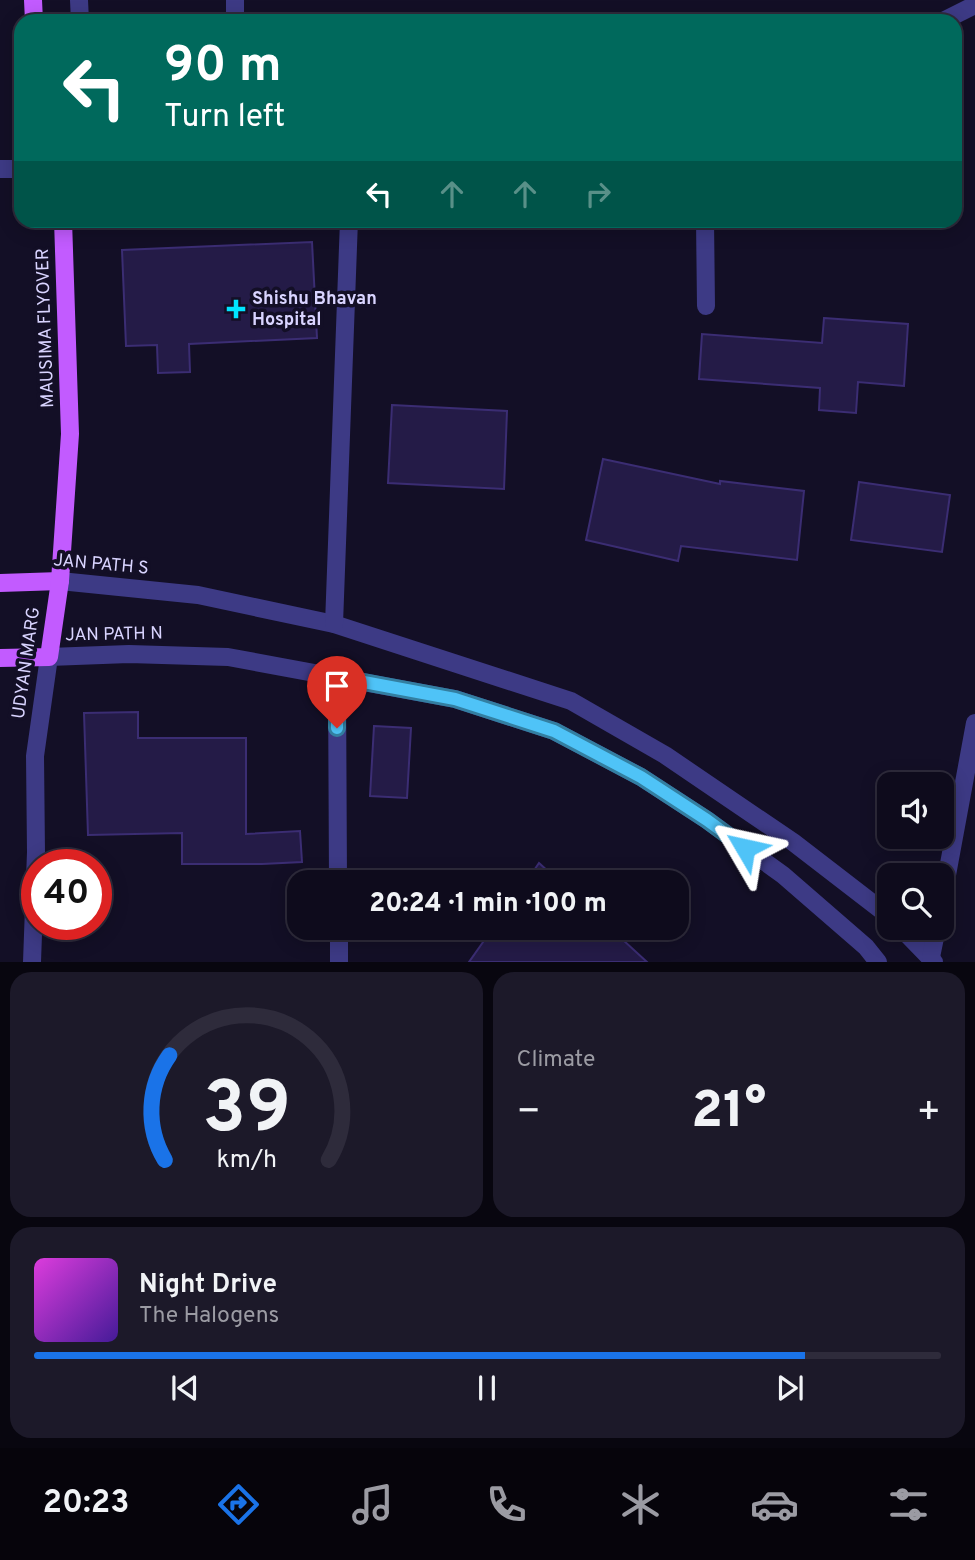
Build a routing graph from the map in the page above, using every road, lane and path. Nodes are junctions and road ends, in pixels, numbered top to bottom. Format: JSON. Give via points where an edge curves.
{"nodes":[{"id":1,"x":975,"y":5,"type":"edge"},
{"id":2,"x":957,"y":14,"type":"edge"},
{"id":3,"x":63,"y":228,"type":"edge"},
{"id":4,"x":348,"y":228,"type":"edge"},
{"id":5,"x":705,"y":228,"type":"edge"},
{"id":6,"x":706,"y":306,"type":"dead end"},
{"id":7,"x":60,"y":581,"type":"junction"},
{"id":8,"x":0,"y":583,"type":"edge"},
{"id":9,"x":334,"y":624,"type":"junction"},
{"id":10,"x":49,"y":657,"type":"junction"},
{"id":11,"x":0,"y":658,"type":"edge"},
{"id":12,"x":337,"y":677,"type":"junction"},
{"id":13,"x":975,"y":723,"type":"edge"},
{"id":14,"x":949,"y":863,"type":"edge"},
{"id":15,"x":338,"y":870,"type":"edge"},
{"id":16,"x":877,"y":907,"type":"edge"},
{"id":17,"x":338,"y":940,"type":"edge"},
{"id":18,"x":913,"y":940,"type":"edge"},
{"id":19,"x":935,"y":940,"type":"edge"},
{"id":20,"x":933,"y":959,"type":"edge"},
{"id":21,"x":32,"y":961,"type":"edge"},
{"id":22,"x":339,"y":961,"type":"edge"},
{"id":23,"x":878,"y":961,"type":"edge"}],
"edges":[{"from":1,"to":2,"type":"street"},
{"from":3,"to":7,"type":"main road","name":"MAUSIMA FLYOVER","via":[[71,434]]},
{"from":4,"to":9,"type":"street"},
{"from":5,"to":6,"type":"street"},
{"from":7,"to":8,"type":"main road","name":"JAN PATH S"},
{"from":7,"to":9,"type":"street","name":"JAN PATH S","via":[[198,595]]},
{"from":7,"to":10,"type":"main road","name":"UDYAN MARG"},
{"from":9,"to":16,"type":"street","name":"JAN PATH S","via":[[572,701],[708,784]]},
{"from":10,"to":11,"type":"main road","name":"JAN PATH N"},
{"from":10,"to":12,"type":"street","name":"JAN PATH N","via":[[228,657]]},
{"from":10,"to":21,"type":"street","name":"UDYAN MARG","via":[[35,756]]},
{"from":12,"to":15,"type":"street"},
{"from":12,"to":23,"type":"street","name":"JAN PATH N","via":[[455,699],[554,731],[641,777],[707,820],[783,875]]},
{"from":13,"to":14,"type":"street"},
{"from":17,"to":22,"type":"street"},
{"from":18,"to":20,"type":"street"},
{"from":19,"to":20,"type":"street"}]}
